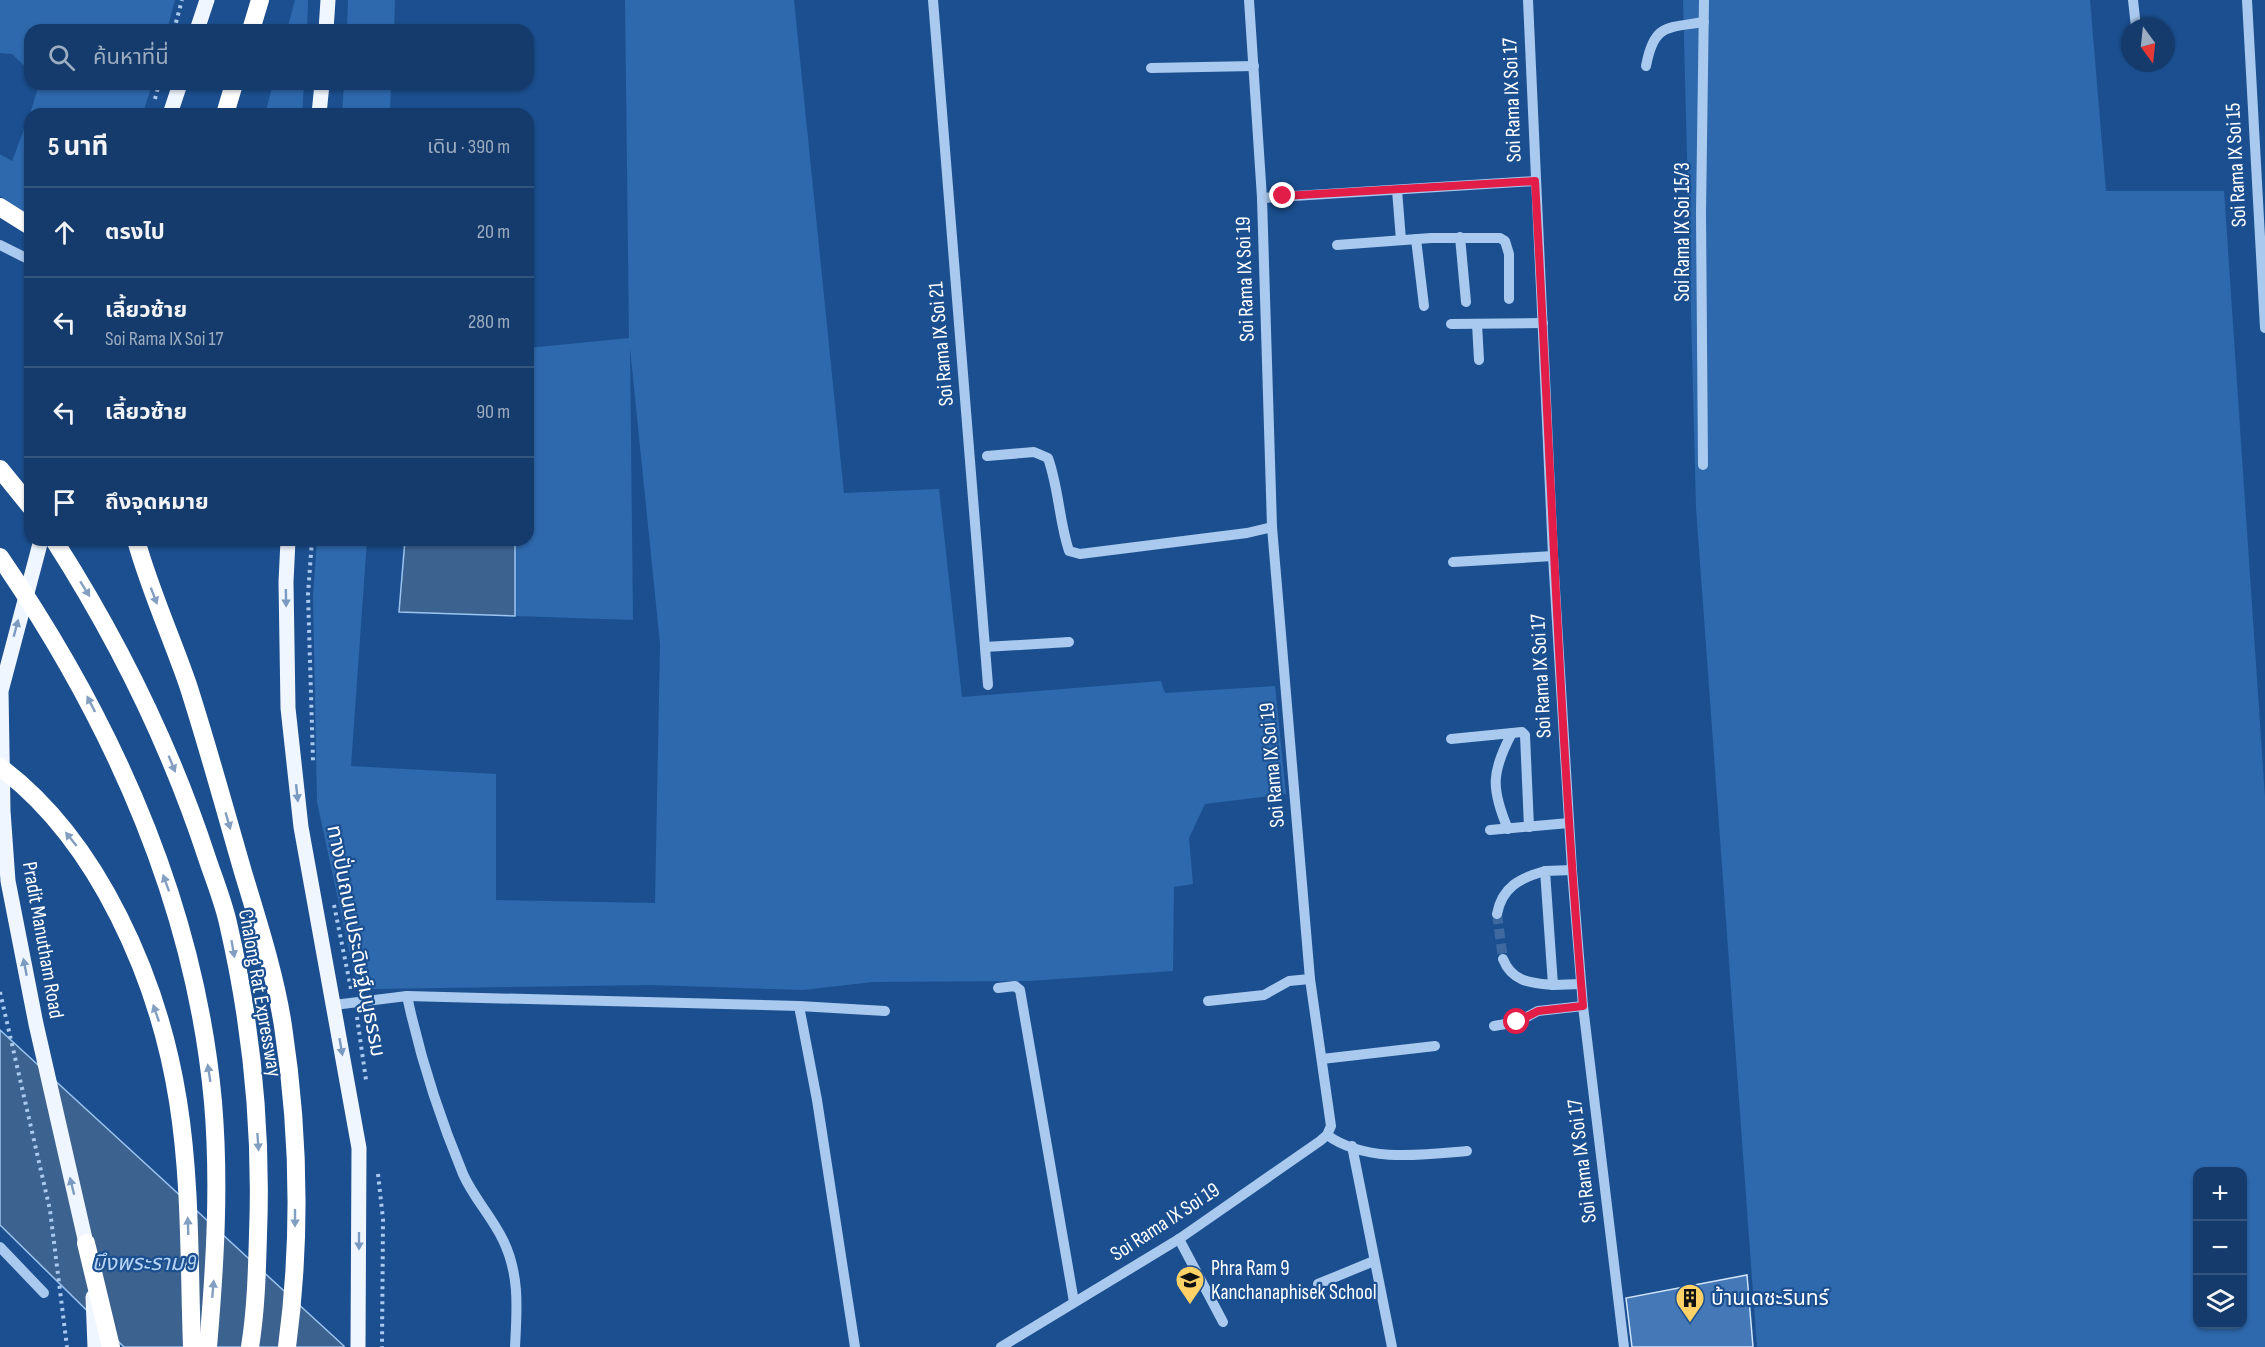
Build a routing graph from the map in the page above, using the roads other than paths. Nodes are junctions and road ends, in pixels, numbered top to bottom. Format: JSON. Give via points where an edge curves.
{"nodes":[{"id":1,"x":207,"y":0,"type":"edge"},
{"id":2,"x":260,"y":0,"type":"edge"},
{"id":3,"x":328,"y":0,"type":"edge"},
{"id":4,"x":933,"y":0,"type":"edge"},
{"id":5,"x":1249,"y":0,"type":"edge"},
{"id":6,"x":1528,"y":0,"type":"edge"},
{"id":7,"x":1704,"y":0,"type":"edge"},
{"id":8,"x":2133,"y":0,"type":"edge"},
{"id":9,"x":2247,"y":0,"type":"edge"},
{"id":10,"x":2135,"y":18,"type":"edge"},
{"id":11,"x":1704,"y":22,"type":"junction"},
{"id":12,"x":199,"y":24,"type":"edge"},
{"id":13,"x":253,"y":24,"type":"edge"},
{"id":14,"x":326,"y":24,"type":"edge"},
{"id":15,"x":1254,"y":66,"type":"junction"},
{"id":16,"x":1646,"y":66,"type":"dead end"},
{"id":17,"x":1151,"y":68,"type":"dead end"},
{"id":18,"x":178,"y":90,"type":"edge"},
{"id":19,"x":232,"y":90,"type":"edge"},
{"id":20,"x":321,"y":90,"type":"edge"},
{"id":21,"x":172,"y":108,"type":"edge"},
{"id":22,"x":227,"y":108,"type":"edge"},
{"id":23,"x":320,"y":108,"type":"edge"},
{"id":24,"x":1535,"y":181,"type":"junction"},
{"id":25,"x":1397,"y":190,"type":"junction"},
{"id":26,"x":1262,"y":198,"type":"junction"},
{"id":27,"x":0,"y":207,"type":"edge"},
{"id":28,"x":24,"y":222,"type":"edge"},
{"id":29,"x":1460,"y":237,"type":"junction"},
{"id":30,"x":1416,"y":239,"type":"junction"},
{"id":31,"x":1401,"y":240,"type":"junction"},
{"id":32,"x":0,"y":245,"type":"edge"},
{"id":33,"x":1337,"y":246,"type":"dead end"},
{"id":34,"x":24,"y":257,"type":"edge"},
{"id":35,"x":1509,"y":299,"type":"dead end"},
{"id":36,"x":1466,"y":302,"type":"dead end"},
{"id":37,"x":1424,"y":306,"type":"dead end"},
{"id":38,"x":1543,"y":323,"type":"junction"},
{"id":39,"x":1451,"y":324,"type":"dead end"},
{"id":40,"x":1477,"y":324,"type":"junction"},
{"id":41,"x":2265,"y":328,"type":"edge"},
{"id":42,"x":1479,"y":360,"type":"dead end"},
{"id":43,"x":987,"y":456,"type":"dead end"},
{"id":44,"x":1703,"y":465,"type":"dead end"},
{"id":45,"x":0,"y":469,"type":"edge"},
{"id":46,"x":24,"y":499,"type":"edge"},
{"id":47,"x":1272,"y":527,"type":"junction"},
{"id":48,"x":39,"y":546,"type":"edge"},
{"id":49,"x":58,"y":546,"type":"edge"},
{"id":50,"x":138,"y":546,"type":"edge"},
{"id":51,"x":288,"y":546,"type":"edge"},
{"id":52,"x":1553,"y":556,"type":"junction"},
{"id":53,"x":0,"y":557,"type":"edge"},
{"id":54,"x":1453,"y":562,"type":"dead end"},
{"id":55,"x":1069,"y":642,"type":"dead end"},
{"id":56,"x":985,"y":646,"type":"junction"},
{"id":57,"x":988,"y":685,"type":"dead end"},
{"id":58,"x":1,"y":691,"type":"edge"},
{"id":59,"x":1512,"y":733,"type":"junction"},
{"id":60,"x":1451,"y":739,"type":"dead end"},
{"id":61,"x":0,"y":767,"type":"edge"},
{"id":62,"x":1569,"y":823,"type":"junction"},
{"id":63,"x":1529,"y":827,"type":"junction"},
{"id":64,"x":1508,"y":829,"type":"junction"},
{"id":65,"x":1490,"y":831,"type":"dead end"},
{"id":66,"x":3,"y":846,"type":"edge"},
{"id":67,"x":1572,"y":870,"type":"junction"},
{"id":68,"x":1545,"y":872,"type":"junction"},
{"id":69,"x":1497,"y":914,"type":"tunnel mouth"},
{"id":70,"x":1503,"y":959,"type":"tunnel mouth"},
{"id":71,"x":1310,"y":979,"type":"junction"},
{"id":72,"x":1581,"y":984,"type":"junction"},
{"id":73,"x":1553,"y":985,"type":"junction"},
{"id":74,"x":998,"y":988,"type":"dead end"},
{"id":75,"x":407,"y":996,"type":"junction"},
{"id":76,"x":1208,"y":1001,"type":"dead end"},
{"id":77,"x":334,"y":1005,"type":"junction"},
{"id":78,"x":798,"y":1006,"type":"junction"},
{"id":79,"x":1583,"y":1006,"type":"junction"},
{"id":80,"x":885,"y":1011,"type":"dead end"},
{"id":81,"x":1494,"y":1026,"type":"dead end"},
{"id":82,"x":1435,"y":1046,"type":"dead end"},
{"id":83,"x":1322,"y":1059,"type":"junction"},
{"id":84,"x":1327,"y":1135,"type":"junction"},
{"id":85,"x":1352,"y":1146,"type":"junction"},
{"id":86,"x":1467,"y":1151,"type":"dead end"},
{"id":87,"x":1179,"y":1239,"type":"junction"},
{"id":88,"x":86,"y":1243,"type":"junction"},
{"id":89,"x":0,"y":1247,"type":"edge"},
{"id":90,"x":1374,"y":1261,"type":"junction"},
{"id":91,"x":1318,"y":1284,"type":"dead end"},
{"id":92,"x":44,"y":1293,"type":"dead end"},
{"id":93,"x":1074,"y":1302,"type":"junction"},
{"id":94,"x":1222,"y":1322,"type":"dead end"},
{"id":95,"x":94,"y":1347,"type":"edge"},
{"id":96,"x":111,"y":1347,"type":"edge"},
{"id":97,"x":192,"y":1347,"type":"edge"},
{"id":98,"x":208,"y":1347,"type":"edge"},
{"id":99,"x":250,"y":1347,"type":"edge"},
{"id":100,"x":287,"y":1347,"type":"edge"},
{"id":101,"x":358,"y":1347,"type":"edge"},
{"id":102,"x":515,"y":1347,"type":"edge"},
{"id":103,"x":855,"y":1347,"type":"edge"},
{"id":104,"x":1001,"y":1347,"type":"edge"},
{"id":105,"x":1392,"y":1347,"type":"edge"},
{"id":106,"x":1624,"y":1347,"type":"edge"}],
"edges":[{"from":1,"to":12,"type":"main road"},
{"from":2,"to":13,"type":"highway"},
{"from":3,"to":14,"type":"main road"},
{"from":4,"to":56,"type":"street","name":"Soi Rama IX Soi 21"},
{"from":5,"to":15,"type":"street","name":"Soi Rama IX Soi 19"},
{"from":6,"to":24,"type":"street","name":"Soi Rama IX Soi 17"},
{"from":7,"to":11,"type":"street","name":"Soi Rama IX Soi 15/3"},
{"from":8,"to":10,"type":"street"},
{"from":9,"to":41,"type":"street","name":"Soi Rama IX Soi 15"},
{"from":11,"to":16,"type":"street","via":[[1667,28],[1655,37]]},
{"from":11,"to":44,"type":"street","name":"Soi Rama IX Soi 15/3"},
{"from":15,"to":17,"type":"street"},
{"from":15,"to":26,"type":"street","name":"Soi Rama IX Soi 19"},
{"from":18,"to":21,"type":"main road"},
{"from":19,"to":22,"type":"highway"},
{"from":20,"to":23,"type":"main road"},
{"from":24,"to":25,"type":"street"},
{"from":24,"to":38,"type":"street","name":"Soi Rama IX Soi 17"},
{"from":25,"to":26,"type":"street"},
{"from":25,"to":31,"type":"street"},
{"from":26,"to":47,"type":"street","name":"Soi Rama IX Soi 19"},
{"from":27,"to":28,"type":"highway"},
{"from":29,"to":30,"type":"street"},
{"from":29,"to":35,"type":"street","via":[[1491,236],[1505,241],[1509,254]]},
{"from":29,"to":36,"type":"street"},
{"from":30,"to":31,"type":"street"},
{"from":30,"to":37,"type":"street"},
{"from":31,"to":33,"type":"street"},
{"from":32,"to":34,"type":"street"},
{"from":38,"to":40,"type":"street"},
{"from":38,"to":52,"type":"street","name":"Soi Rama IX Soi 17"},
{"from":39,"to":40,"type":"street"},
{"from":40,"to":42,"type":"street"},
{"from":43,"to":47,"type":"street","via":[[1034,452],[1048,458],[1065,538],[1070,551],[1080,554]]},
{"from":45,"to":46,"type":"highway"},
{"from":47,"to":71,"type":"street","name":"Soi Rama IX Soi 19"},
{"from":58,"to":48,"type":"main road","name":"Pradit Manutham Road","one_way":true},
{"from":49,"to":99,"type":"highway","name":"Chalong Rat Expressway","one_way":true,"via":[[146,700],[193,816],[228,922],[244,1012],[261,1175]]},
{"from":50,"to":100,"type":"highway","one_way":true,"via":[[187,684],[257,921],[282,1024],[294,1129],[295,1248]]},
{"from":51,"to":77,"type":"main road","one_way":true,"via":[[288,708],[301,827]]},
{"from":52,"to":54,"type":"street"},
{"from":52,"to":62,"type":"street","name":"Soi Rama IX Soi 17"},
{"from":98,"to":53,"type":"highway","one_way":true,"via":[[216,1262],[213,1101],[198,1005],[174,904],[132,793],[90,701]]},
{"from":55,"to":56,"type":"street"},
{"from":56,"to":57,"type":"street","name":"Soi Rama IX Soi 21"},
{"from":58,"to":66,"type":"main road","name":"Pradit Manutham Road"},
{"from":59,"to":60,"type":"street"},
{"from":59,"to":63,"type":"street","via":[[1525,735]]},
{"from":59,"to":64,"type":"street","via":[[1494,783]]},
{"from":97,"to":61,"type":"highway","one_way":true,"via":[[187,1196],[178,1102],[162,1028],[109,898],[82,853],[47,810]]},
{"from":62,"to":63,"type":"street"},
{"from":62,"to":67,"type":"street","name":"Soi Rama IX Soi 17"},
{"from":63,"to":64,"type":"street"},
{"from":64,"to":65,"type":"street"},
{"from":88,"to":66,"type":"main road","name":"Pradit Manutham Road","one_way":true,"via":[[36,1024]]},
{"from":67,"to":68,"type":"street"},
{"from":67,"to":72,"type":"street","name":"Soi Rama IX Soi 17"},
{"from":68,"to":69,"type":"street","via":[[1511,886],[1501,899]]},
{"from":68,"to":73,"type":"street"},
{"from":70,"to":73,"type":"street","via":[[1516,978]]},
{"from":71,"to":76,"type":"street","via":[[1289,981],[1264,995]]},
{"from":71,"to":83,"type":"street","name":"Soi Rama IX Soi 19"},
{"from":72,"to":73,"type":"street"},
{"from":72,"to":79,"type":"street","name":"Soi Rama IX Soi 17"},
{"from":74,"to":93,"type":"street","via":[[1015,986],[1020,990]]},
{"from":75,"to":77,"type":"street"},
{"from":75,"to":78,"type":"street"},
{"from":75,"to":102,"type":"street","via":[[439,1116],[468,1184],[503,1239],[513,1268],[518,1291]]},
{"from":77,"to":101,"type":"main road","one_way":true,"via":[[358,1148]]},
{"from":78,"to":80,"type":"street"},
{"from":78,"to":103,"type":"street","via":[[817,1100]]},
{"from":79,"to":81,"type":"street","via":[[1538,1011],[1517,1022]]},
{"from":79,"to":106,"type":"street","name":"Soi Rama IX Soi 17"},
{"from":82,"to":83,"type":"street"},
{"from":83,"to":84,"type":"street","name":"Soi Rama IX Soi 19","via":[[1331,1121]]},
{"from":84,"to":85,"type":"street","via":[[1340,1144]]},
{"from":84,"to":87,"type":"street","name":"Soi Rama IX Soi 19"},
{"from":85,"to":86,"type":"street","via":[[1400,1157]]},
{"from":85,"to":90,"type":"street"},
{"from":87,"to":93,"type":"street","name":"Soi Rama IX Soi 19"},
{"from":87,"to":94,"type":"street"},
{"from":88,"to":95,"type":"main road","name":"Pradit Manutham Road","via":[[94,1307]]},
{"from":88,"to":96,"type":"highway"},
{"from":89,"to":92,"type":"street"},
{"from":90,"to":91,"type":"street"},
{"from":90,"to":105,"type":"street"},
{"from":93,"to":104,"type":"street","name":"Soi Rama IX Soi 19"}]}
